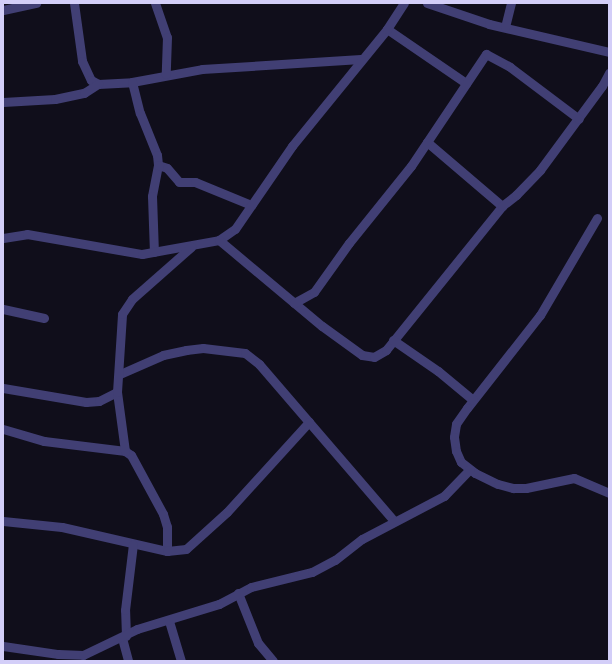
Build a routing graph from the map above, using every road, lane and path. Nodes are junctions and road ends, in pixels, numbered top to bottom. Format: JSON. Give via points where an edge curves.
{"nodes":[{"id":1,"x":36,"y":3,"type":"edge"},
{"id":2,"x":74,"y":3,"type":"edge"},
{"id":3,"x":155,"y":3,"type":"edge"},
{"id":4,"x":404,"y":3,"type":"edge"},
{"id":5,"x":427,"y":3,"type":"edge"},
{"id":6,"x":512,"y":3,"type":"edge"},
{"id":7,"x":3,"y":10,"type":"edge"},
{"id":8,"x":505,"y":28,"type":"junction"},
{"id":9,"x":387,"y":29,"type":"junction"},
{"id":10,"x":609,"y":52,"type":"edge"},
{"id":11,"x":361,"y":59,"type":"junction"},
{"id":12,"x":609,"y":73,"type":"edge"},
{"id":13,"x":166,"y":74,"type":"junction"},
{"id":14,"x":132,"y":82,"type":"junction"},
{"id":15,"x":466,"y":83,"type":"junction"},
{"id":16,"x":98,"y":84,"type":"junction"},
{"id":17,"x":3,"y":102,"type":"edge"},
{"id":18,"x":578,"y":119,"type":"junction"},
{"id":19,"x":427,"y":142,"type":"junction"},
{"id":20,"x":158,"y":165,"type":"junction"},
{"id":21,"x":251,"y":205,"type":"junction"},
{"id":22,"x":502,"y":206,"type":"junction"},
{"id":23,"x":597,"y":218,"type":"dead end"},
{"id":24,"x":3,"y":238,"type":"edge"},
{"id":25,"x":219,"y":240,"type":"junction"},
{"id":26,"x":193,"y":246,"type":"junction"},
{"id":27,"x":154,"y":252,"type":"junction"},
{"id":28,"x":294,"y":303,"type":"junction"},
{"id":29,"x":3,"y":309,"type":"edge"},
{"id":30,"x":44,"y":318,"type":"dead end"},
{"id":31,"x":393,"y":340,"type":"junction"},
{"id":32,"x":120,"y":374,"type":"junction"},
{"id":33,"x":3,"y":388,"type":"edge"},
{"id":34,"x":117,"y":392,"type":"junction"},
{"id":35,"x":473,"y":400,"type":"junction"},
{"id":36,"x":309,"y":422,"type":"junction"},
{"id":37,"x":3,"y":430,"type":"edge"},
{"id":38,"x":125,"y":451,"type":"junction"},
{"id":39,"x":470,"y":469,"type":"junction"},
{"id":40,"x":609,"y":493,"type":"edge"},
{"id":41,"x":3,"y":521,"type":"edge"},
{"id":42,"x":394,"y":521,"type":"junction"},
{"id":43,"x":133,"y":544,"type":"junction"},
{"id":44,"x":167,"y":551,"type":"junction"},
{"id":45,"x":238,"y":593,"type":"junction"},
{"id":46,"x":169,"y":621,"type":"junction"},
{"id":47,"x":124,"y":637,"type":"junction"},
{"id":48,"x":3,"y":646,"type":"edge"},
{"id":49,"x":88,"y":657,"type":"edge"},
{"id":50,"x":128,"y":661,"type":"edge"},
{"id":51,"x":180,"y":661,"type":"edge"},
{"id":52,"x":272,"y":661,"type":"edge"}],
"edges":[{"from":1,"to":7,"type":"street"},
{"from":2,"to":16,"type":"street","via":[[82,61],[91,80]]},
{"from":3,"to":13,"type":"street","via":[[167,37]]},
{"from":4,"to":9,"type":"street"},
{"from":5,"to":8,"type":"street"},
{"from":6,"to":8,"type":"street"},
{"from":8,"to":10,"type":"street"},
{"from":9,"to":11,"type":"street"},
{"from":9,"to":15,"type":"street"},
{"from":11,"to":13,"type":"street","via":[[202,69]]},
{"from":11,"to":21,"type":"street","via":[[292,146]]},
{"from":12,"to":18,"type":"street"},
{"from":13,"to":14,"type":"street"},
{"from":14,"to":16,"type":"street"},
{"from":14,"to":20,"type":"street"},
{"from":15,"to":18,"type":"street","via":[[486,54],[510,67]]},
{"from":15,"to":19,"type":"street"},
{"from":16,"to":17,"type":"street","via":[[84,93],[55,100]]},
{"from":18,"to":22,"type":"street","via":[[540,170]]},
{"from":19,"to":22,"type":"street"},
{"from":19,"to":28,"type":"street","via":[[314,292]]},
{"from":20,"to":21,"type":"street","via":[[167,168],[179,182],[195,182]]},
{"from":20,"to":27,"type":"street","via":[[152,196]]},
{"from":21,"to":25,"type":"street","via":[[235,229]]},
{"from":22,"to":31,"type":"street"},
{"from":23,"to":35,"type":"street","via":[[540,315]]},
{"from":24,"to":27,"type":"street","via":[[27,234],[128,253]]},
{"from":25,"to":26,"type":"street"},
{"from":25,"to":28,"type":"street"},
{"from":26,"to":27,"type":"street"},
{"from":26,"to":32,"type":"street","via":[[126,306],[122,314]]},
{"from":28,"to":31,"type":"street","via":[[362,356],[374,357],[386,350]]},
{"from":29,"to":30,"type":"street"},
{"from":31,"to":35,"type":"street","via":[[438,371]]},
{"from":32,"to":34,"type":"street"},
{"from":32,"to":36,"type":"street","via":[[163,355],[186,350],[203,348],[238,351],[259,364]]},
{"from":33,"to":34,"type":"street","via":[[86,402],[98,401]]},
{"from":34,"to":38,"type":"street"},
{"from":35,"to":39,"type":"street","via":[[456,424],[454,437],[461,462]]},
{"from":36,"to":42,"type":"street"},
{"from":36,"to":44,"type":"street","via":[[205,534],[186,548]]},
{"from":37,"to":38,"type":"street","via":[[44,441]]},
{"from":38,"to":44,"type":"street","via":[[131,455],[163,514],[167,527]]},
{"from":39,"to":40,"type":"street","via":[[498,484],[513,488],[574,478]]},
{"from":39,"to":42,"type":"street","via":[[444,496]]},
{"from":41,"to":43,"type":"street","via":[[62,527]]},
{"from":42,"to":45,"type":"street","via":[[312,572],[251,587]]},
{"from":43,"to":44,"type":"street"},
{"from":43,"to":47,"type":"street"},
{"from":45,"to":46,"type":"street","via":[[219,604]]},
{"from":45,"to":52,"type":"street","via":[[258,643]]},
{"from":46,"to":47,"type":"street","via":[[137,629]]},
{"from":46,"to":51,"type":"street"},
{"from":47,"to":49,"type":"street"},
{"from":47,"to":50,"type":"street"},
{"from":48,"to":49,"type":"street"}]}
